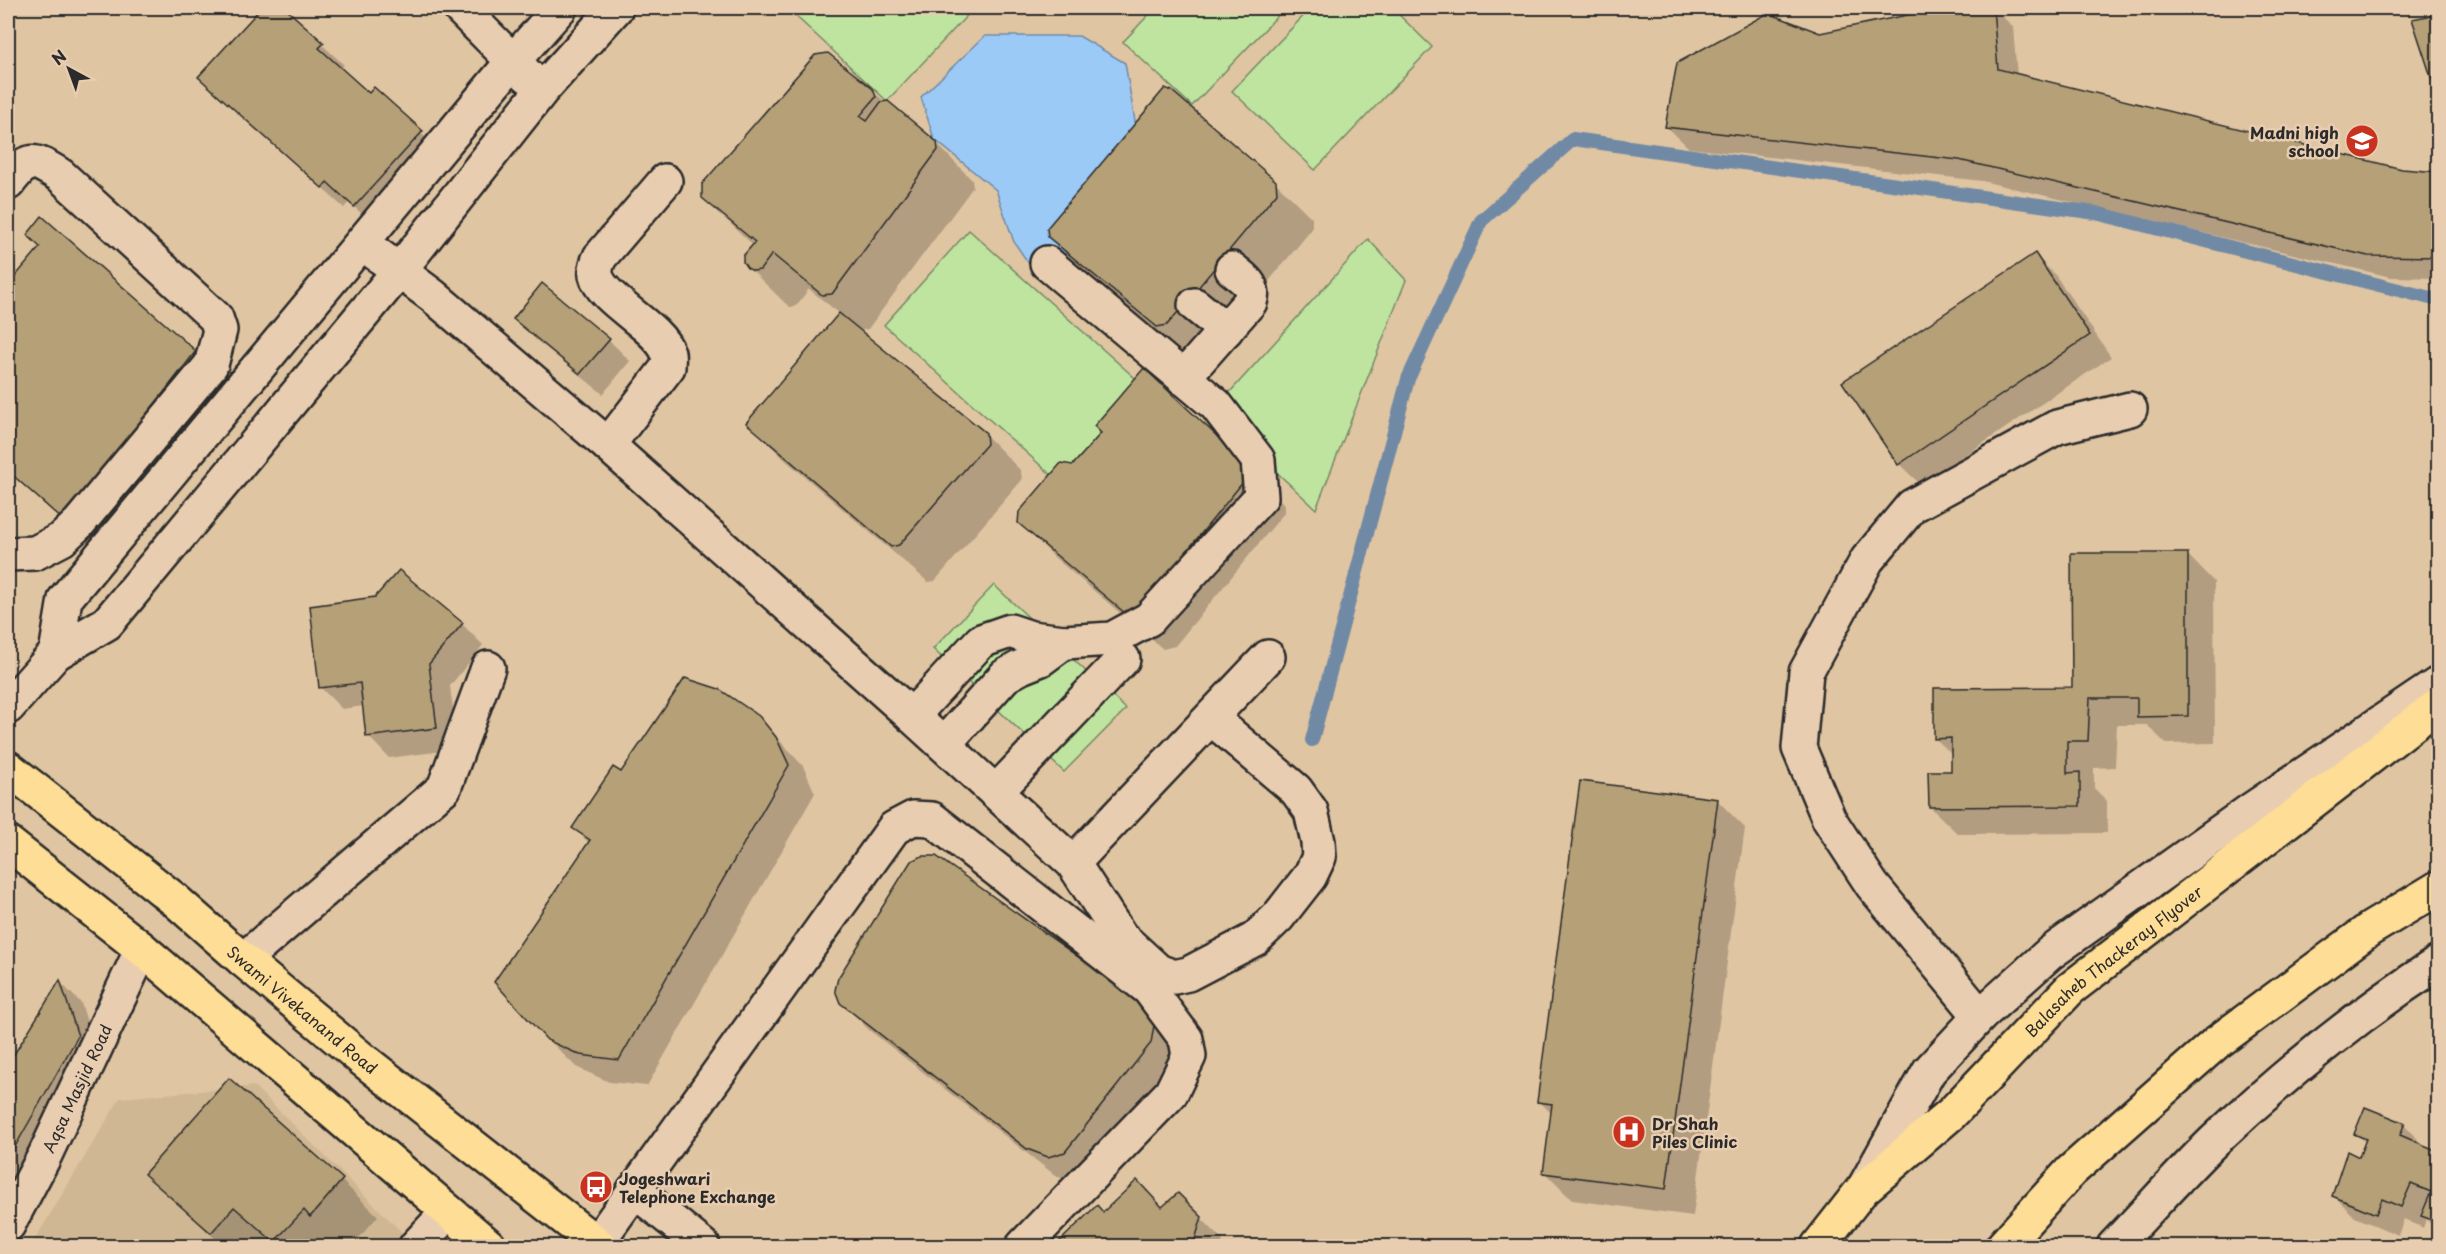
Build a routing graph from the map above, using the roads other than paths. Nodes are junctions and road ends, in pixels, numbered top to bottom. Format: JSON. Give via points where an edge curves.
{"nodes":[{"id":1,"x":460,"y":8,"type":"edge"},
{"id":2,"x":560,"y":8,"type":"edge"},
{"id":3,"x":616,"y":8,"type":"edge"},
{"id":4,"x":513,"y":61,"type":"junction"},
{"id":5,"x":542,"y":90,"type":"junction"},
{"id":6,"x":665,"y":181,"type":"dead end"},
{"id":7,"x":8,"y":183,"type":"edge"},
{"id":8,"x":362,"y":243,"type":"junction"},
{"id":9,"x":1047,"y":263,"type":"dead end"},
{"id":10,"x":1232,"y":269,"type":"dead end"},
{"id":11,"x":399,"y":271,"type":"junction"},
{"id":12,"x":1195,"y":305,"type":"dead end"},
{"id":13,"x":1226,"y":330,"type":"junction"},
{"id":14,"x":212,"y":365,"type":"junction"},
{"id":15,"x":1183,"y":378,"type":"junction"},
{"id":16,"x":240,"y":389,"type":"junction"},
{"id":17,"x":2130,"y":409,"type":"dead end"},
{"id":18,"x":608,"y":445,"type":"junction"},
{"id":19,"x":21,"y":554,"type":"edge"},
{"id":20,"x":77,"y":585,"type":"junction"},
{"id":21,"x":1064,"y":642,"type":"junction"},
{"id":22,"x":56,"y":653,"type":"junction"},
{"id":23,"x":1268,"y":657,"type":"dead end"},
{"id":24,"x":1123,"y":659,"type":"dead end"},
{"id":25,"x":488,"y":668,"type":"dead end"},
{"id":26,"x":2439,"y":684,"type":"edge"},
{"id":27,"x":2439,"y":705,"type":"edge"},
{"id":28,"x":8,"y":708,"type":"edge"},
{"id":29,"x":912,"y":716,"type":"junction"},
{"id":30,"x":1211,"y":718,"type":"junction"},
{"id":31,"x":944,"y":744,"type":"junction"},
{"id":32,"x":8,"y":768,"type":"edge"},
{"id":33,"x":996,"y":792,"type":"junction"},
{"id":34,"x":8,"y":843,"type":"edge"},
{"id":35,"x":1073,"y":863,"type":"junction"},
{"id":36,"x":2439,"y":888,"type":"edge"},
{"id":37,"x":142,"y":949,"type":"junction"},
{"id":38,"x":243,"y":960,"type":"junction"},
{"id":39,"x":2439,"y":963,"type":"edge"},
{"id":40,"x":1980,"y":1016,"type":"junction"},
{"id":41,"x":634,"y":1190,"type":"junction"},
{"id":42,"x":1862,"y":1190,"type":"junction"},
{"id":43,"x":447,"y":1213,"type":"junction"},
{"id":44,"x":8,"y":1225,"type":"edge"},
{"id":45,"x":598,"y":1245,"type":"edge"},
{"id":46,"x":417,"y":1246,"type":"edge"},
{"id":47,"x":489,"y":1246,"type":"edge"},
{"id":48,"x":704,"y":1246,"type":"edge"},
{"id":49,"x":1023,"y":1246,"type":"edge"},
{"id":50,"x":1818,"y":1246,"type":"edge"},
{"id":51,"x":2003,"y":1246,"type":"edge"},
{"id":52,"x":2114,"y":1246,"type":"edge"}],
"edges":[{"from":1,"to":4,"type":"street"},
{"from":2,"to":4,"type":"street"},
{"from":3,"to":5,"type":"street"},
{"from":4,"to":5,"type":"street"},
{"from":4,"to":8,"type":"street"},
{"from":5,"to":11,"type":"street"},
{"from":6,"to":18,"type":"street","via":[[600,257],[596,268],[597,278],[605,289],[668,353],[668,367]]},
{"from":7,"to":14,"type":"street","via":[[30,161],[60,175],[216,318],[220,330]]},
{"from":8,"to":11,"type":"street"},
{"from":8,"to":16,"type":"street"},
{"from":9,"to":15,"type":"street"},
{"from":10,"to":13,"type":"street","via":[[1250,283],[1253,293]]},
{"from":11,"to":18,"type":"street"},
{"from":11,"to":22,"type":"street","via":[[107,623]]},
{"from":12,"to":13,"type":"street"},
{"from":13,"to":15,"type":"street"},
{"from":14,"to":16,"type":"street"},
{"from":14,"to":19,"type":"street","via":[[79,523],[62,539]]},
{"from":15,"to":21,"type":"street","via":[[1216,405],[1258,460],[1261,497],[1149,619],[1112,639]]},
{"from":16,"to":20,"type":"street"},
{"from":17,"to":40,"type":"street","via":[[2057,426],[1912,506],[1867,560],[1806,672],[1799,748],[1829,819],[1872,885]]},
{"from":18,"to":29,"type":"street"},
{"from":19,"to":20,"type":"street"},
{"from":20,"to":22,"type":"street","via":[[65,599]]},
{"from":21,"to":29,"type":"street","via":[[1010,631],[981,641]]},
{"from":21,"to":31,"type":"street","via":[[1041,659],[1005,676]]},
{"from":22,"to":28,"type":"street"},
{"from":23,"to":30,"type":"street"},
{"from":24,"to":33,"type":"street"},
{"from":25,"to":38,"type":"street","via":[[444,788]]},
{"from":26,"to":40,"type":"street","via":[[2251,810],[2050,953]]},
{"from":27,"to":42,"type":"main road","name":"Balasaheb Thackeray Flyover","via":[[2070,989],[1952,1113]]},
{"from":29,"to":31,"type":"street"},
{"from":30,"to":35,"type":"street"},
{"from":30,"to":35,"type":"street","via":[[1296,790],[1311,810],[1319,857],[1310,876],[1278,917],[1255,939],[1188,974],[1174,977],[1158,971],[1121,937]]},
{"from":31,"to":33,"type":"street"},
{"from":32,"to":38,"type":"main road","name":"Swami Vivekanand Road","via":[[175,900]]},
{"from":33,"to":35,"type":"street"},
{"from":34,"to":37,"type":"main road"},
{"from":36,"to":51,"type":"main road","via":[[2370,929],[2216,1043],[2071,1171]]},
{"from":37,"to":43,"type":"main road"},
{"from":37,"to":44,"type":"street","name":"Aqsa Masjid Road"},
{"from":38,"to":45,"type":"main road","name":"Swami Vivekanand Road"},
{"from":39,"to":52,"type":"street","via":[[2306,1061],[2214,1141]]},
{"from":40,"to":42,"type":"street","via":[[1929,1071]]},
{"from":41,"to":45,"type":"street"},
{"from":41,"to":48,"type":"street"},
{"from":41,"to":49,"type":"street","via":[[894,828],[913,818],[932,819],[1149,989],[1186,1039],[1189,1056],[1171,1093]]},
{"from":42,"to":50,"type":"main road","name":"Balasaheb Thackeray Flyover"},
{"from":43,"to":46,"type":"street"},
{"from":43,"to":47,"type":"main road"}]}
